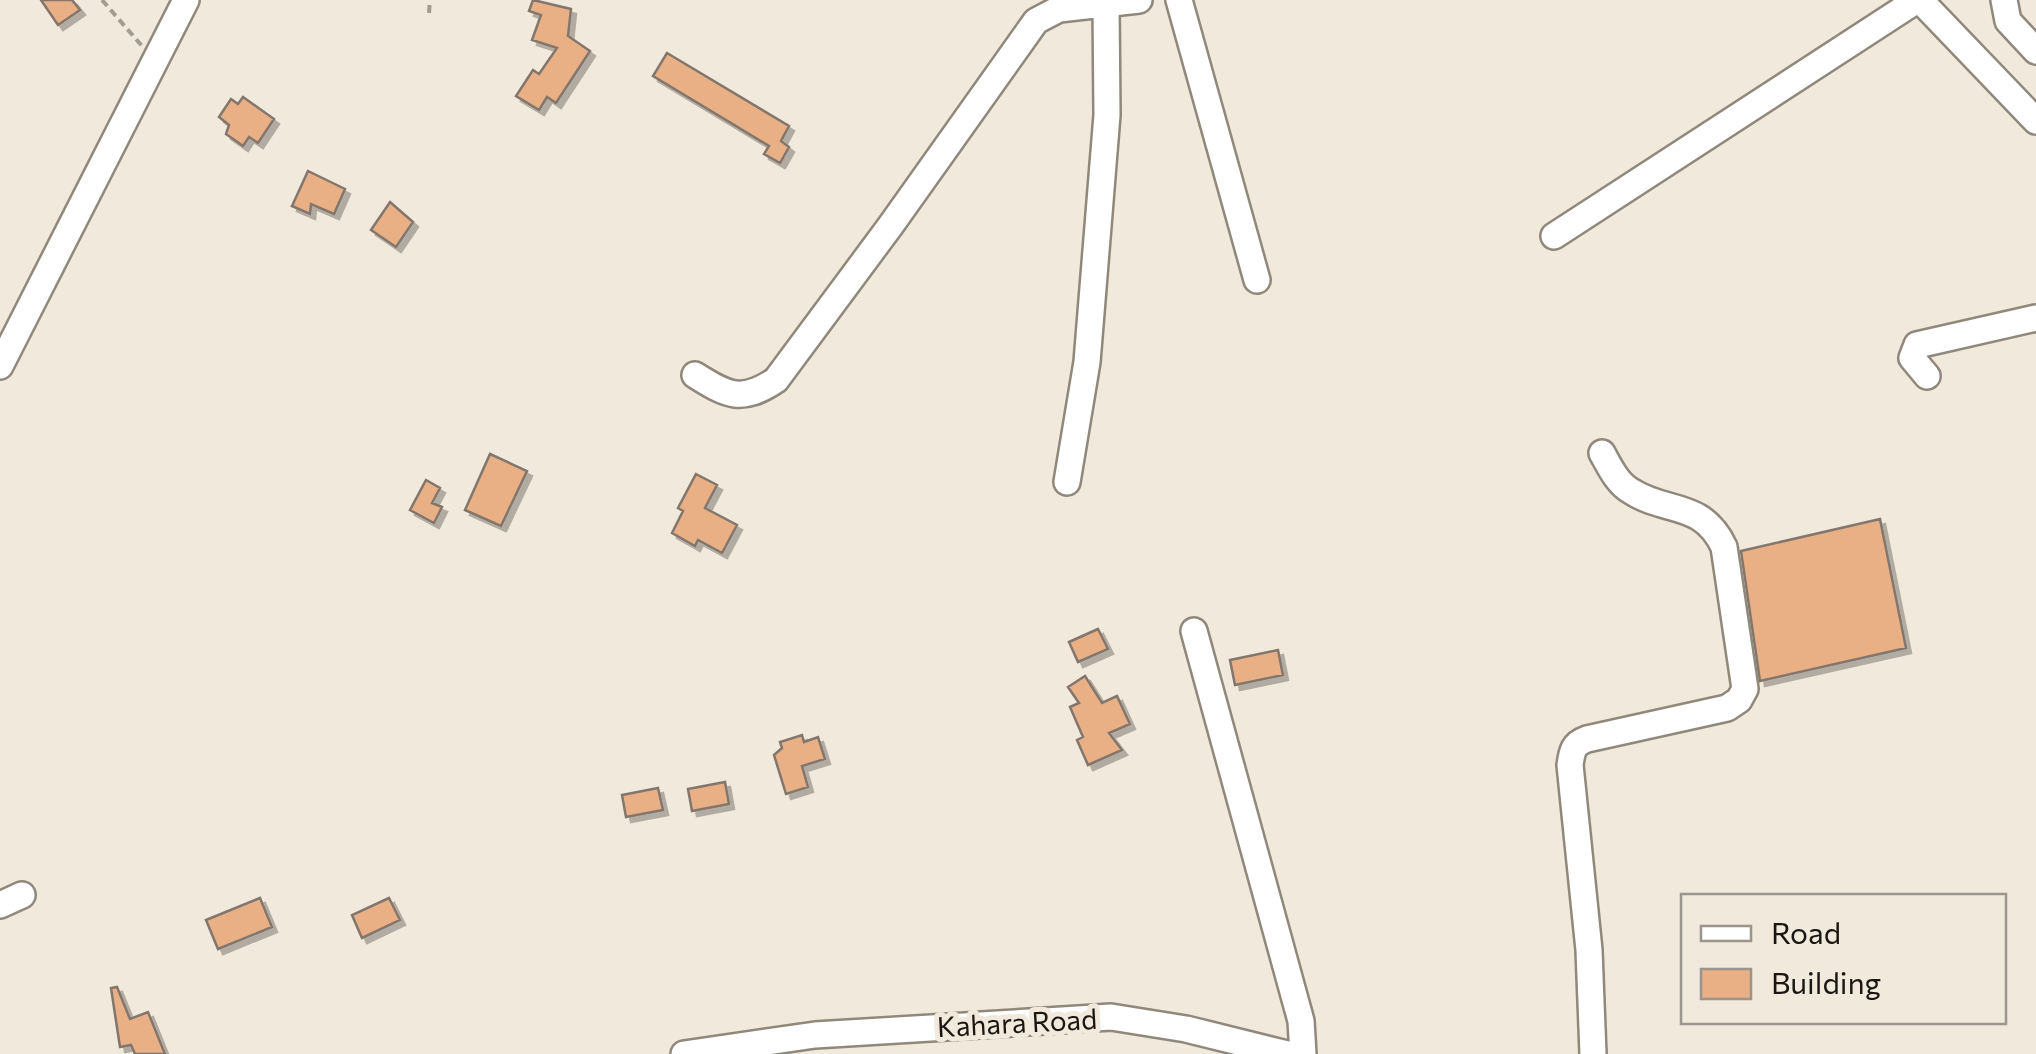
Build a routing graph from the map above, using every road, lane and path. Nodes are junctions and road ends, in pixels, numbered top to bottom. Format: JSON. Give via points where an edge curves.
{"nodes":[{"id":1,"x":102,"y":0,"type":"edge"},
{"id":2,"x":186,"y":0,"type":"edge"},
{"id":3,"x":430,"y":0,"type":"edge"},
{"id":4,"x":1140,"y":0,"type":"edge"},
{"id":5,"x":1180,"y":0,"type":"edge"},
{"id":6,"x":1919,"y":0,"type":"edge"},
{"id":7,"x":2004,"y":0,"type":"edge"},
{"id":8,"x":1106,"y":4,"type":"junction"},
{"id":9,"x":1055,"y":5,"type":"edge"},
{"id":10,"x":428,"y":13,"type":"dead end"},
{"id":11,"x":2036,"y":51,"type":"edge"},
{"id":12,"x":155,"y":61,"type":"junction"},
{"id":13,"x":2036,"y":121,"type":"edge"},
{"id":14,"x":1554,"y":236,"type":"dead end"},
{"id":15,"x":1257,"y":280,"type":"dead end"},
{"id":16,"x":2036,"y":318,"type":"edge"},
{"id":17,"x":0,"y":366,"type":"edge"},
{"id":18,"x":695,"y":374,"type":"dead end"},
{"id":19,"x":1927,"y":376,"type":"dead end"},
{"id":20,"x":1602,"y":453,"type":"dead end"},
{"id":21,"x":1067,"y":482,"type":"dead end"},
{"id":22,"x":1194,"y":632,"type":"dead end"},
{"id":23,"x":684,"y":1054,"type":"edge"},
{"id":24,"x":1288,"y":1054,"type":"edge"},
{"id":25,"x":1303,"y":1054,"type":"edge"},
{"id":26,"x":1593,"y":1054,"type":"edge"}],
"edges":[{"from":1,"to":12,"type":"path"},
{"from":2,"to":12,"type":"street"},
{"from":3,"to":10,"type":"path"},
{"from":4,"to":8,"type":"street"},
{"from":5,"to":15,"type":"street"},
{"from":6,"to":13,"type":"street"},
{"from":6,"to":14,"type":"street"},
{"from":7,"to":11,"type":"street","via":[[2008,22]]},
{"from":8,"to":9,"type":"street"},
{"from":8,"to":21,"type":"street","via":[[1107,115],[1088,354]]},
{"from":9,"to":18,"type":"street","via":[[1036,21],[776,380],[740,396]]},
{"from":12,"to":17,"type":"street"},
{"from":16,"to":19,"type":"street","via":[[1917,346],[1912,358]]},
{"from":20,"to":26,"type":"street","via":[[1628,490],[1691,512],[1718,536],[1746,689],[1728,708],[1587,739],[1572,751]]},
{"from":22,"to":25,"type":"street","via":[[1301,1022]]},
{"from":23,"to":24,"type":"street","name":"Kahara Road","via":[[816,1035],[1111,1017]]}]}
